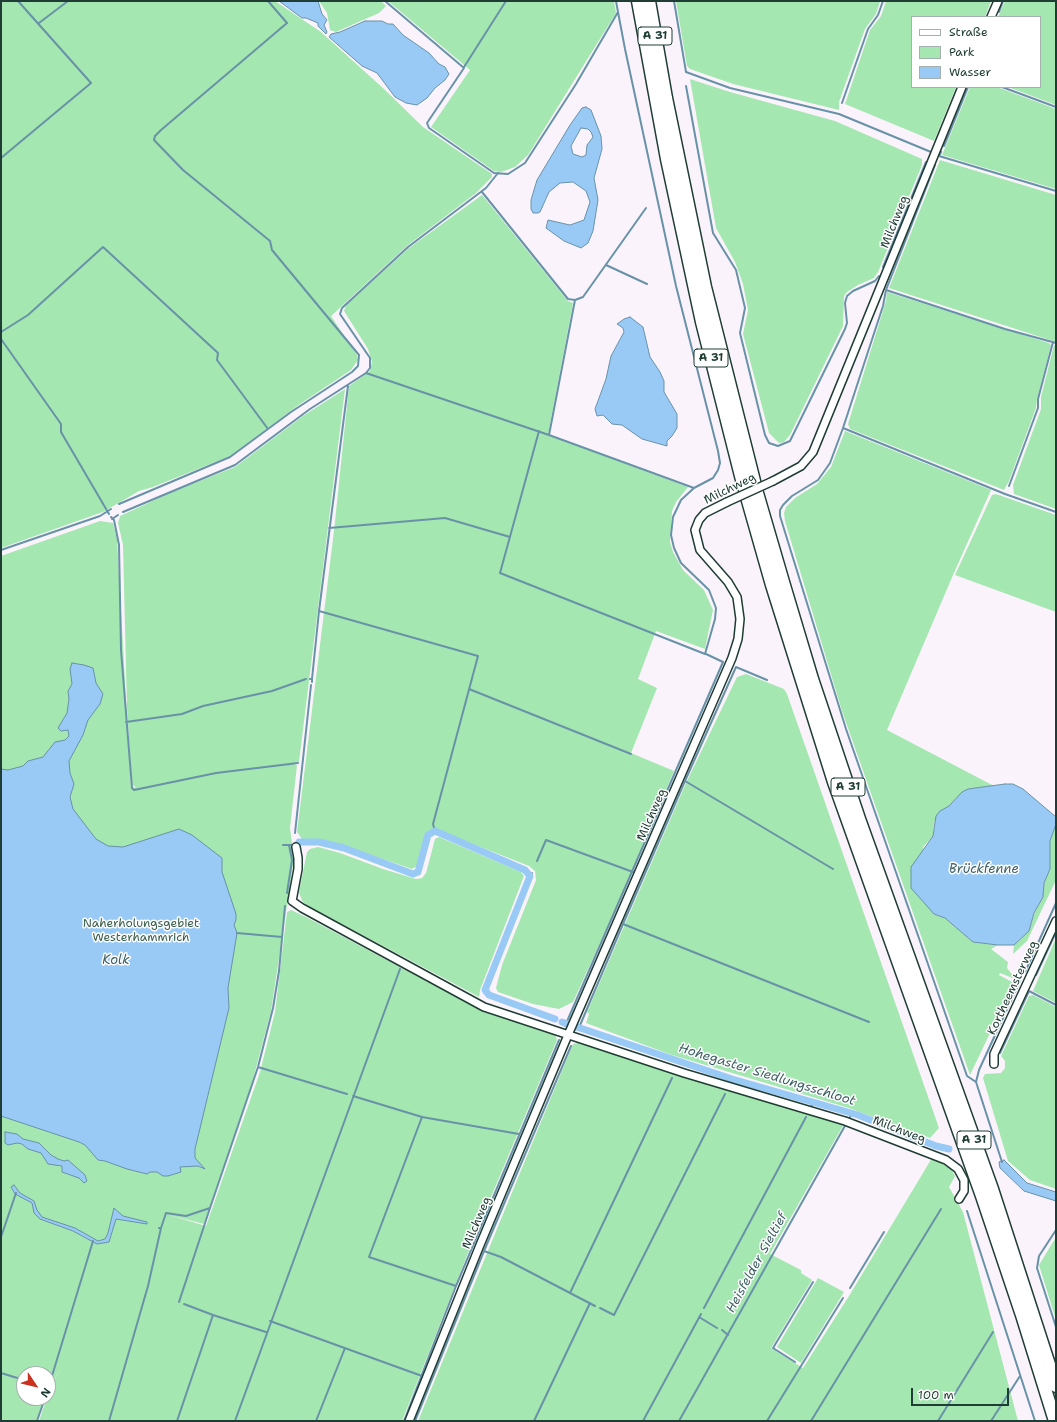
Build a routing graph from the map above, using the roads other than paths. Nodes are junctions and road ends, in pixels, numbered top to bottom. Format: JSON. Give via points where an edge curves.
{"nodes":[{"id":1,"x":638,"y":1,"type":"edge"},
{"id":2,"x":650,"y":1,"type":"edge"},
{"id":3,"x":998,"y":1,"type":"edge"},
{"id":4,"x":991,"y":16,"type":"edge"},
{"id":5,"x":962,"y":88,"type":"edge"},
{"id":6,"x":296,"y":847,"type":"dead end"},
{"id":7,"x":1056,"y":921,"type":"edge"},
{"id":8,"x":568,"y":1035,"type":"junction"},
{"id":9,"x":994,"y":1064,"type":"dead end"},
{"id":10,"x":959,"y":1200,"type":"dead end"},
{"id":11,"x":1056,"y":1386,"type":"edge"},
{"id":12,"x":409,"y":1421,"type":"edge"},
{"id":13,"x":1055,"y":1421,"type":"edge"}],
"edges":[{"from":1,"to":13,"type":"highway","number":"A 31","via":[[667,160],[702,322],[774,592],[834,782],[982,1196]]},
{"from":2,"to":11,"type":"highway","number":"A 31","via":[[666,98],[705,287],[755,486],[785,590],[858,819],[992,1189]]},
{"from":3,"to":4,"type":"street"},
{"from":5,"to":8,"type":"street","name":"Milchweg","bridge":true,"via":[[813,452],[801,466],[705,513],[699,520],[695,530],[700,550],[728,582],[737,598],[740,619],[738,639]]},
{"from":6,"to":8,"type":"street","via":[[298,869],[292,901],[302,908],[484,1007]]},
{"from":7,"to":9,"type":"street","name":"Kortheemsterweg","via":[[994,1054]]},
{"from":8,"to":10,"type":"street","name":"Milchweg","via":[[848,1122],[946,1160],[958,1168],[964,1180],[964,1191]]},
{"from":8,"to":12,"type":"street","name":"Milchweg"}]}
